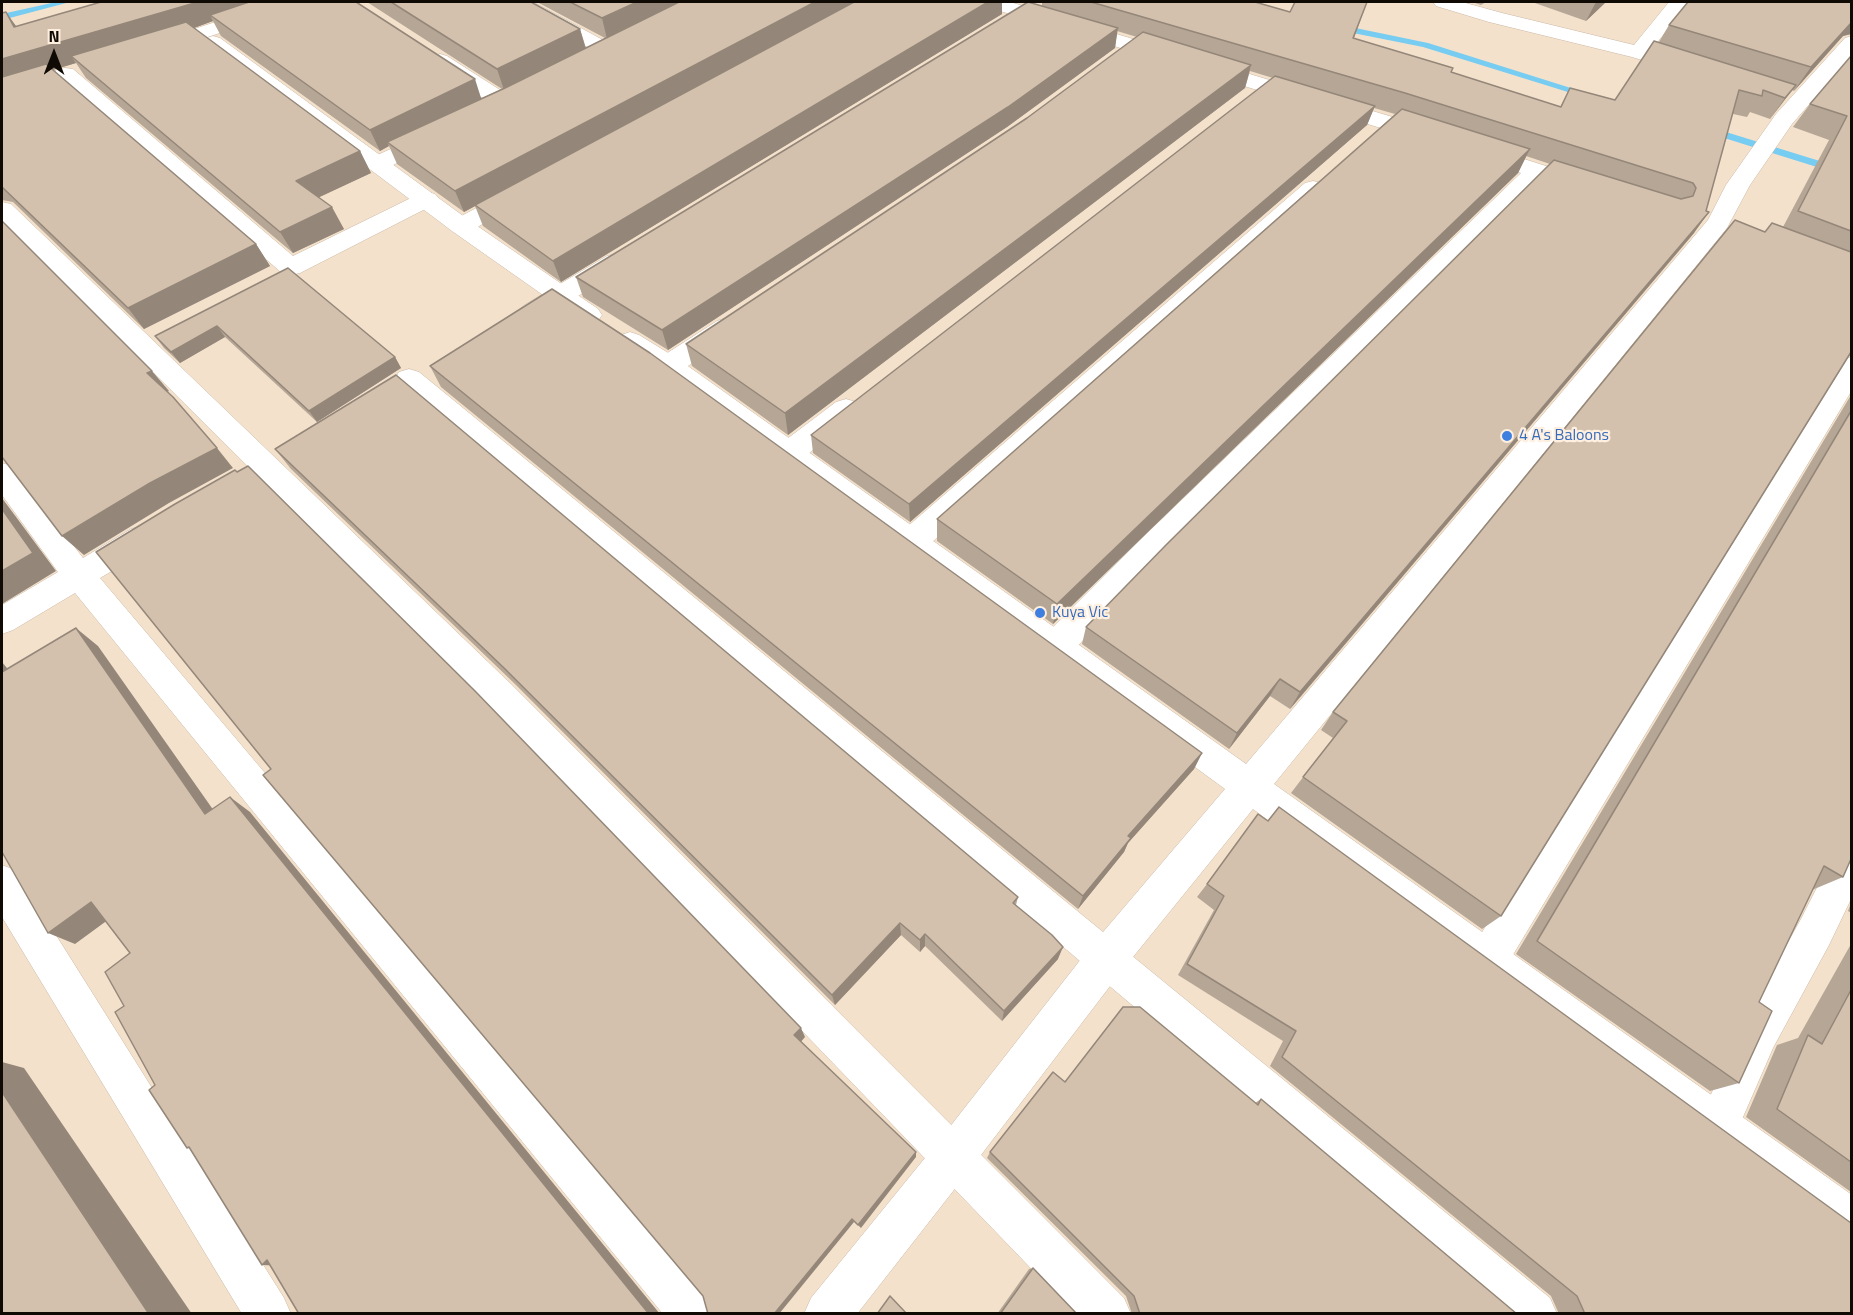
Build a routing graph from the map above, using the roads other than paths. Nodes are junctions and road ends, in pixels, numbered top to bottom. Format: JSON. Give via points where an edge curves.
{"nodes":[{"id":1,"x":295,"y":2,"type":"edge"},
{"id":2,"x":519,"y":2,"type":"edge"},
{"id":3,"x":991,"y":2,"type":"edge"},
{"id":4,"x":1443,"y":2,"type":"edge"},
{"id":5,"x":1514,"y":2,"type":"edge"},
{"id":6,"x":1678,"y":2,"type":"edge"},
{"id":7,"x":1029,"y":6,"type":"edge"},
{"id":8,"x":1496,"y":18,"type":"junction"},
{"id":9,"x":994,"y":30,"type":"edge"},
{"id":10,"x":202,"y":34,"type":"junction"},
{"id":11,"x":627,"y":40,"type":"edge"},
{"id":12,"x":1851,"y":42,"type":"edge"},
{"id":13,"x":607,"y":50,"type":"junction"},
{"id":14,"x":427,"y":52,"type":"edge"},
{"id":15,"x":1639,"y":52,"type":"junction"},
{"id":16,"x":134,"y":54,"type":"edge"},
{"id":17,"x":586,"y":60,"type":"edge"},
{"id":18,"x":88,"y":68,"type":"edge"},
{"id":19,"x":1707,"y":74,"type":"edge"},
{"id":20,"x":524,"y":92,"type":"edge"},
{"id":21,"x":1776,"y":95,"type":"edge"},
{"id":22,"x":503,"y":102,"type":"junction"},
{"id":23,"x":1792,"y":110,"type":"junction"},
{"id":24,"x":482,"y":112,"type":"edge"},
{"id":25,"x":1388,"y":122,"type":"junction"},
{"id":26,"x":452,"y":128,"type":"edge"},
{"id":27,"x":1362,"y":145,"type":"edge"},
{"id":28,"x":379,"y":163,"type":"junction"},
{"id":29,"x":1335,"y":168,"type":"edge"},
{"id":30,"x":1538,"y":171,"type":"junction"},
{"id":31,"x":543,"y":181,"type":"edge"},
{"id":32,"x":1602,"y":191,"type":"edge"},
{"id":33,"x":428,"y":199,"type":"junction"},
{"id":34,"x":2,"y":209,"type":"edge"},
{"id":35,"x":461,"y":226,"type":"junction"},
{"id":36,"x":641,"y":247,"type":"edge"},
{"id":37,"x":560,"y":297,"type":"junction"},
{"id":38,"x":748,"y":313,"type":"edge"},
{"id":39,"x":510,"y":324,"type":"edge"},
{"id":40,"x":668,"y":366,"type":"junction"},
{"id":41,"x":1851,"y":366,"type":"edge"},
{"id":42,"x":410,"y":380,"type":"dead end"},
{"id":43,"x":863,"y":395,"type":"edge"},
{"id":44,"x":789,"y":453,"type":"junction"},
{"id":45,"x":2,"y":474,"type":"edge"},
{"id":46,"x":160,"y":526,"type":"edge"},
{"id":47,"x":911,"y":542,"type":"junction"},
{"id":48,"x":79,"y":576,"type":"junction"},
{"id":49,"x":2,"y":621,"type":"edge"},
{"id":50,"x":1056,"y":646,"type":"junction"},
{"id":51,"x":1250,"y":787,"type":"junction"},
{"id":52,"x":1851,"y":856,"type":"edge"},
{"id":53,"x":2,"y":883,"type":"edge"},
{"id":54,"x":1106,"y":958,"type":"junction"},
{"id":55,"x":1488,"y":958,"type":"junction"},
{"id":56,"x":1718,"y":1125,"type":"junction"},
{"id":57,"x":953,"y":1157,"type":"junction"},
{"id":58,"x":1851,"y":1222,"type":"edge"},
{"id":59,"x":268,"y":1314,"type":"edge"},
{"id":60,"x":693,"y":1314,"type":"edge"},
{"id":61,"x":827,"y":1314,"type":"edge"},
{"id":62,"x":1108,"y":1314,"type":"edge"},
{"id":63,"x":1534,"y":1314,"type":"edge"}],
"edges":[{"from":1,"to":10,"type":"street"},
{"from":2,"to":13,"type":"street"},
{"from":3,"to":7,"type":"street"},
{"from":4,"to":8,"type":"street"},
{"from":5,"to":8,"type":"street"},
{"from":6,"to":15,"type":"street"},
{"from":7,"to":9,"type":"street"},
{"from":7,"to":25,"type":"street","via":[[1126,52],[1256,93]]},
{"from":8,"to":15,"type":"street"},
{"from":10,"to":16,"type":"street"},
{"from":10,"to":28,"type":"street"},
{"from":11,"to":13,"type":"street"},
{"from":12,"to":23,"type":"street"},
{"from":13,"to":17,"type":"street"},
{"from":14,"to":22,"type":"street"},
{"from":15,"to":19,"type":"street"},
{"from":18,"to":33,"type":"street","via":[[55,78],[280,272]]},
{"from":20,"to":22,"type":"street"},
{"from":21,"to":23,"type":"street"},
{"from":22,"to":24,"type":"street"},
{"from":23,"to":51,"type":"street","via":[[1738,185],[1718,223]]},
{"from":25,"to":27,"type":"street"},
{"from":25,"to":30,"type":"street"},
{"from":26,"to":28,"type":"street"},
{"from":28,"to":33,"type":"street"},
{"from":29,"to":47,"type":"street"},
{"from":30,"to":32,"type":"street"},
{"from":30,"to":50,"type":"street"},
{"from":31,"to":35,"type":"street"},
{"from":33,"to":35,"type":"street"},
{"from":34,"to":57,"type":"street","via":[[153,339],[266,465],[501,696]]},
{"from":35,"to":37,"type":"street"},
{"from":36,"to":37,"type":"street"},
{"from":37,"to":39,"type":"street"},
{"from":37,"to":40,"type":"street"},
{"from":38,"to":40,"type":"street"},
{"from":40,"to":44,"type":"street"},
{"from":41,"to":55,"type":"street"},
{"from":42,"to":54,"type":"street"},
{"from":43,"to":44,"type":"street"},
{"from":44,"to":47,"type":"street"},
{"from":45,"to":48,"type":"street"},
{"from":46,"to":48,"type":"street"},
{"from":47,"to":50,"type":"street"},
{"from":48,"to":49,"type":"street"},
{"from":48,"to":60,"type":"street"},
{"from":50,"to":51,"type":"street"},
{"from":51,"to":54,"type":"street"},
{"from":51,"to":55,"type":"street"},
{"from":52,"to":56,"type":"street","via":[[1759,1034]]},
{"from":53,"to":59,"type":"street"},
{"from":54,"to":57,"type":"street"},
{"from":54,"to":63,"type":"street"},
{"from":55,"to":56,"type":"street"},
{"from":56,"to":58,"type":"street"},
{"from":57,"to":61,"type":"street"},
{"from":57,"to":62,"type":"street"}]}
